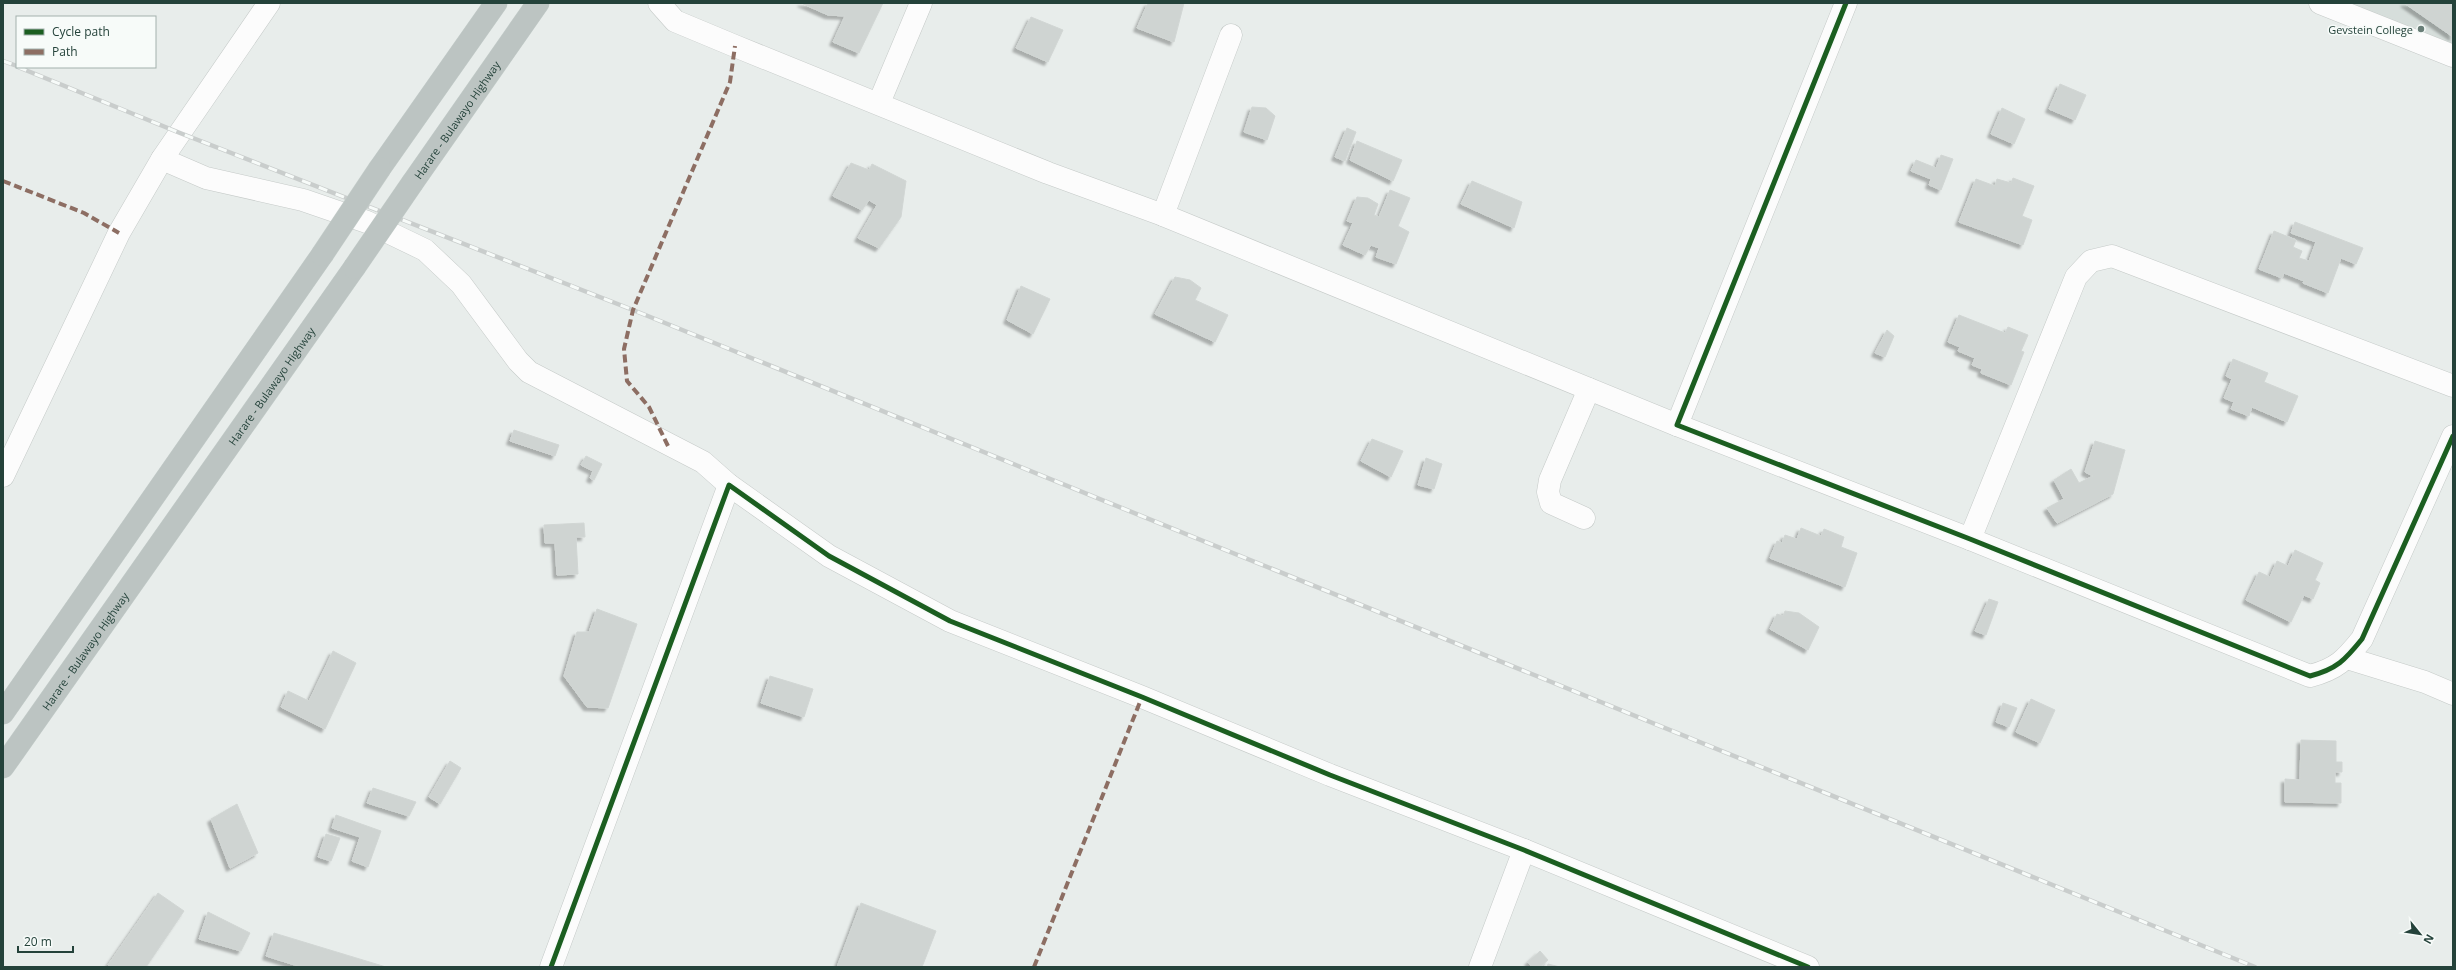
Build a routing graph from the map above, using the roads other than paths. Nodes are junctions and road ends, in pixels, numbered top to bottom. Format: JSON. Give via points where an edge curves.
{"nodes":[{"id":1,"x":269,"y":3,"type":"edge"},
{"id":2,"x":496,"y":3,"type":"edge"},
{"id":3,"x":538,"y":3,"type":"edge"},
{"id":4,"x":659,"y":3,"type":"edge"},
{"id":5,"x":921,"y":3,"type":"edge"},
{"id":6,"x":1846,"y":3,"type":"edge"},
{"id":7,"x":2320,"y":3,"type":"edge"},
{"id":8,"x":1231,"y":35,"type":"dead end"},
{"id":9,"x":2453,"y":56,"type":"edge"},
{"id":10,"x":878,"y":103,"type":"junction"},
{"id":11,"x":162,"y":159,"type":"junction"},
{"id":12,"x":1163,"y":215,"type":"junction"},
{"id":13,"x":2453,"y":386,"type":"edge"},
{"id":14,"x":1589,"y":389,"type":"junction"},
{"id":15,"x":1678,"y":425,"type":"junction"},
{"id":16,"x":2453,"y":436,"type":"edge"},
{"id":17,"x":3,"y":476,"type":"edge"},
{"id":18,"x":729,"y":485,"type":"junction"},
{"id":19,"x":1584,"y":518,"type":"dead end"},
{"id":20,"x":1970,"y":539,"type":"junction"},
{"id":21,"x":2347,"y":658,"type":"junction"},
{"id":22,"x":2453,"y":694,"type":"edge"},
{"id":23,"x":3,"y":713,"type":"edge"},
{"id":24,"x":3,"y":767,"type":"edge"},
{"id":25,"x":1524,"y":850,"type":"junction"},
{"id":26,"x":551,"y":967,"type":"edge"},
{"id":27,"x":1480,"y":967,"type":"edge"},
{"id":28,"x":1808,"y":967,"type":"edge"}],
"edges":[{"from":1,"to":11,"type":"street"},
{"from":2,"to":23,"type":"highway","bridge":true},
{"from":3,"to":24,"type":"highway","name":"Harare - Bulawayo Highway","bridge":true},
{"from":4,"to":10,"type":"street","via":[[675,21]]},
{"from":5,"to":10,"type":"street"},
{"from":6,"to":15,"type":"street"},
{"from":7,"to":9,"type":"street"},
{"from":8,"to":12,"type":"street"},
{"from":10,"to":12,"type":"street","via":[[1048,173]]},
{"from":11,"to":17,"type":"street","via":[[119,233]]},
{"from":11,"to":18,"type":"street","via":[[206,178],[302,200],[367,222],[420,247],[436,258],[461,284],[529,372],[703,462]]},
{"from":12,"to":14,"type":"street"},
{"from":13,"to":20,"type":"street","via":[[2112,256],[2091,262],[2076,277]]},
{"from":14,"to":15,"type":"street"},
{"from":14,"to":19,"type":"street","via":[[1550,480],[1548,492],[1551,502]]},
{"from":15,"to":20,"type":"street"},
{"from":16,"to":21,"type":"street","via":[[2362,639]]},
{"from":18,"to":25,"type":"street","via":[[829,556],[950,621],[1330,775]]},
{"from":18,"to":26,"type":"street"},
{"from":20,"to":21,"type":"street","via":[[2310,676],[2331,671]]},
{"from":21,"to":22,"type":"street","via":[[2425,682]]},
{"from":25,"to":27,"type":"street"},
{"from":25,"to":28,"type":"street"}]}
